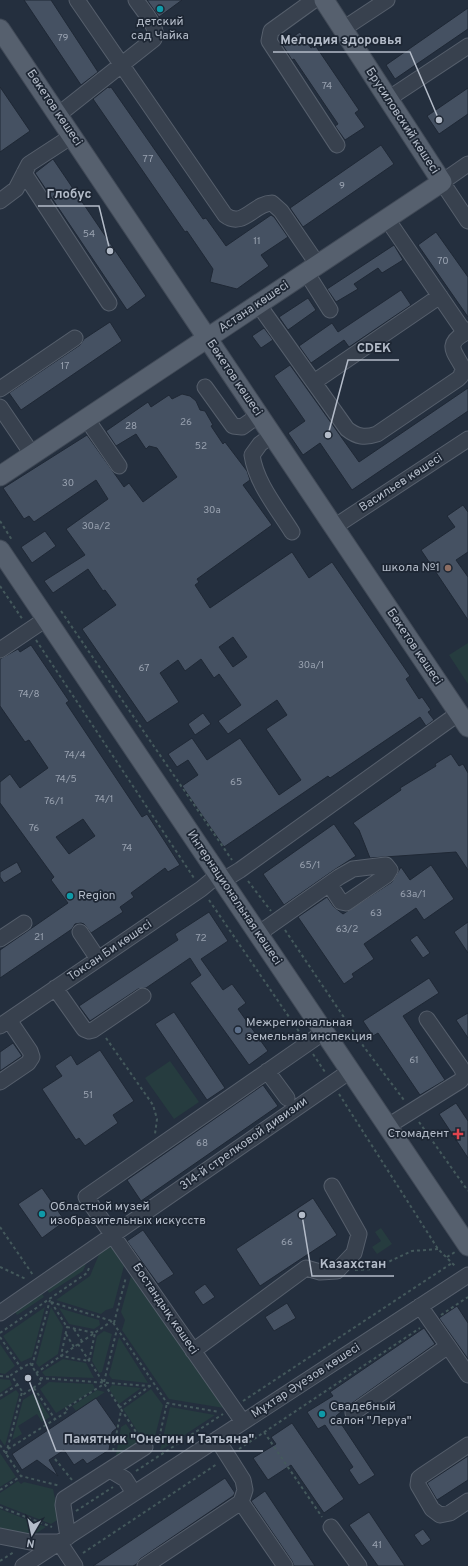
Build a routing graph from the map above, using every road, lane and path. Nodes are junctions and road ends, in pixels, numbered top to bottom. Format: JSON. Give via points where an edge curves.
{"nodes":[{"id":1,"x":77,"y":0,"type":"edge"},
{"id":2,"x":136,"y":0,"type":"edge"},
{"id":3,"x":314,"y":0,"type":"edge"},
{"id":4,"x":324,"y":0,"type":"edge"},
{"id":5,"x":387,"y":0,"type":"edge"},
{"id":6,"x":0,"y":29,"type":"edge"},
{"id":7,"x":343,"y":29,"type":"junction"},
{"id":8,"x":468,"y":46,"type":"edge"},
{"id":9,"x":122,"y":65,"type":"junction"},
{"id":10,"x":388,"y":99,"type":"junction"},
{"id":11,"x":58,"y":115,"type":"junction"},
{"id":12,"x":72,"y":136,"type":"junction"},
{"id":13,"x":337,"y":145,"type":"dead end"},
{"id":14,"x":468,"y":164,"type":"edge"},
{"id":15,"x":24,"y":173,"type":"junction"},
{"id":16,"x":442,"y":182,"type":"junction"},
{"id":17,"x":0,"y":201,"type":"edge"},
{"id":18,"x":387,"y":219,"type":"junction"},
{"id":19,"x":468,"y":221,"type":"edge"},
{"id":20,"x":312,"y":268,"type":"junction"},
{"id":21,"x":440,"y":296,"type":"junction"},
{"id":22,"x":109,"y":303,"type":"dead end"},
{"id":23,"x":258,"y":304,"type":"junction"},
{"id":24,"x":330,"y":310,"type":"dead end"},
{"id":25,"x":466,"y":332,"type":"edge"},
{"id":26,"x":75,"y":338,"type":"dead end"},
{"id":27,"x":207,"y":338,"type":"junction"},
{"id":28,"x":314,"y":382,"type":"junction"},
{"id":29,"x":205,"y":387,"type":"dead end"},
{"id":30,"x":0,"y":389,"type":"edge"},
{"id":31,"x":0,"y":407,"type":"edge"},
{"id":32,"x":259,"y":415,"type":"junction"},
{"id":33,"x":86,"y":418,"type":"junction"},
{"id":34,"x":272,"y":435,"type":"junction"},
{"id":35,"x":468,"y":439,"type":"edge"},
{"id":36,"x":32,"y":454,"type":"junction"},
{"id":37,"x":119,"y":466,"type":"dead end"},
{"id":38,"x":0,"y":476,"type":"edge"},
{"id":39,"x":0,"y":521,"type":"edge"},
{"id":40,"x":334,"y":527,"type":"junction"},
{"id":41,"x":292,"y":532,"type":"dead end"},
{"id":42,"x":8,"y":548,"type":"edge"},
{"id":43,"x":0,"y":586,"type":"edge"},
{"id":44,"x":53,"y":614,"type":"junction"},
{"id":45,"x":30,"y":630,"type":"junction"},
{"id":46,"x":0,"y":650,"type":"edge"},
{"id":47,"x":464,"y":720,"type":"edge"},
{"id":48,"x":240,"y":870,"type":"junction"},
{"id":49,"x":220,"y":878,"type":"junction"},
{"id":50,"x":329,"y":884,"type":"dead end"},
{"id":51,"x":201,"y":889,"type":"junction"},
{"id":52,"x":277,"y":920,"type":"junction"},
{"id":53,"x":24,"y":923,"type":"dead end"},
{"id":54,"x":80,"y":932,"type":"dead end"},
{"id":55,"x":258,"y":934,"type":"junction"},
{"id":56,"x":0,"y":939,"type":"edge"},
{"id":57,"x":98,"y":959,"type":"junction"},
{"id":58,"x":55,"y":988,"type":"junction"},
{"id":59,"x":143,"y":996,"type":"dead end"},
{"id":60,"x":427,"y":1019,"type":"dead end"},
{"id":61,"x":5,"y":1023,"type":"edge"},
{"id":62,"x":98,"y":1027,"type":"junction"},
{"id":63,"x":324,"y":1032,"type":"junction"},
{"id":64,"x":306,"y":1044,"type":"junction"},
{"id":65,"x":267,"y":1070,"type":"junction"},
{"id":66,"x":350,"y":1072,"type":"junction"},
{"id":67,"x":0,"y":1082,"type":"edge"},
{"id":68,"x":332,"y":1083,"type":"junction"},
{"id":69,"x":288,"y":1098,"type":"dead end"},
{"id":70,"x":412,"y":1112,"type":"junction"},
{"id":71,"x":388,"y":1126,"type":"junction"},
{"id":72,"x":154,"y":1137,"type":"dead end"},
{"id":73,"x":332,"y":1186,"type":"dead end"},
{"id":74,"x":468,"y":1191,"type":"edge"},
{"id":75,"x":0,"y":1227,"type":"edge"},
{"id":76,"x":113,"y":1235,"type":"junction"},
{"id":77,"x":468,"y":1246,"type":"edge"},
{"id":78,"x":438,"y":1250,"type":"junction"},
{"id":79,"x":130,"y":1259,"type":"junction"},
{"id":80,"x":0,"y":1267,"type":"edge"},
{"id":81,"x":337,"y":1272,"type":"junction"},
{"id":82,"x":87,"y":1273,"type":"dead end"},
{"id":83,"x":466,"y":1276,"type":"edge"},
{"id":84,"x":40,"y":1285,"type":"junction"},
{"id":85,"x":468,"y":1297,"type":"edge"},
{"id":86,"x":50,"y":1300,"type":"junction"},
{"id":87,"x":420,"y":1306,"type":"junction"},
{"id":88,"x":0,"y":1313,"type":"edge"},
{"id":89,"x":112,"y":1321,"type":"junction"},
{"id":90,"x":431,"y":1321,"type":"junction"},
{"id":91,"x":114,"y":1324,"type":"junction"},
{"id":92,"x":67,"y":1327,"type":"junction"},
{"id":93,"x":73,"y":1328,"type":"junction"},
{"id":94,"x":117,"y":1329,"type":"junction"},
{"id":95,"x":0,"y":1333,"type":"edge"},
{"id":96,"x":94,"y":1333,"type":"junction"},
{"id":97,"x":66,"y":1334,"type":"junction"},
{"id":98,"x":0,"y":1337,"type":"edge"},
{"id":99,"x":82,"y":1341,"type":"junction"},
{"id":100,"x":78,"y":1344,"type":"junction"},
{"id":101,"x":448,"y":1346,"type":"junction"},
{"id":102,"x":74,"y":1347,"type":"junction"},
{"id":103,"x":193,"y":1351,"type":"junction"},
{"id":104,"x":61,"y":1356,"type":"junction"},
{"id":105,"x":88,"y":1361,"type":"junction"},
{"id":106,"x":32,"y":1367,"type":"junction"},
{"id":107,"x":21,"y":1368,"type":"junction"},
{"id":108,"x":36,"y":1373,"type":"junction"},
{"id":109,"x":468,"y":1375,"type":"edge"},
{"id":110,"x":0,"y":1376,"type":"edge"},
{"id":111,"x":12,"y":1377,"type":"junction"},
{"id":112,"x":40,"y":1378,"type":"junction"},
{"id":113,"x":103,"y":1382,"type":"junction"},
{"id":114,"x":154,"y":1383,"type":"junction"},
{"id":115,"x":17,"y":1385,"type":"junction"},
{"id":116,"x":150,"y":1386,"type":"junction"},
{"id":117,"x":34,"y":1388,"type":"junction"},
{"id":118,"x":22,"y":1392,"type":"junction"},
{"id":119,"x":0,"y":1396,"type":"edge"},
{"id":120,"x":167,"y":1403,"type":"junction"},
{"id":121,"x":119,"y":1408,"type":"junction"},
{"id":122,"x":121,"y":1411,"type":"junction"},
{"id":123,"x":226,"y":1413,"type":"dead end"},
{"id":124,"x":353,"y":1413,"type":"dead end"},
{"id":125,"x":55,"y":1419,"type":"junction"},
{"id":126,"x":243,"y":1422,"type":"junction"},
{"id":127,"x":264,"y":1432,"type":"junction"},
{"id":128,"x":216,"y":1439,"type":"junction"},
{"id":129,"x":0,"y":1445,"type":"edge"},
{"id":130,"x":468,"y":1445,"type":"edge"},
{"id":131,"x":153,"y":1448,"type":"junction"},
{"id":132,"x":8,"y":1449,"type":"junction"},
{"id":133,"x":6,"y":1454,"type":"junction"},
{"id":134,"x":228,"y":1457,"type":"junction"},
{"id":135,"x":55,"y":1459,"type":"dead end"},
{"id":136,"x":110,"y":1470,"type":"junction"},
{"id":137,"x":21,"y":1476,"type":"junction"},
{"id":138,"x":78,"y":1489,"type":"junction"},
{"id":139,"x":0,"y":1490,"type":"edge"},
{"id":140,"x":134,"y":1493,"type":"junction"},
{"id":141,"x":468,"y":1501,"type":"edge"},
{"id":142,"x":241,"y":1502,"type":"junction"},
{"id":143,"x":0,"y":1507,"type":"edge"},
{"id":144,"x":52,"y":1527,"type":"dead end"},
{"id":145,"x":331,"y":1527,"type":"joint"},
{"id":146,"x":0,"y":1536,"type":"edge"},
{"id":147,"x":63,"y":1540,"type":"junction"},
{"id":148,"x":13,"y":1553,"type":"dead end"},
{"id":149,"x":0,"y":1561,"type":"edge"},
{"id":150,"x":73,"y":1563,"type":"edge"},
{"id":151,"x":23,"y":1566,"type":"edge"},
{"id":152,"x":45,"y":1566,"type":"edge"},
{"id":153,"x":145,"y":1566,"type":"edge"},
{"id":154,"x":285,"y":1566,"type":"edge"},
{"id":155,"x":359,"y":1566,"type":"edge"}],
"edges":[{"from":1,"to":9,"type":"street"},
{"from":2,"to":9,"type":"street","via":[[156,35]]},
{"from":3,"to":13,"type":"street","via":[[271,31],[269,41]]},
{"from":4,"to":7,"type":"main road","name":"Брусиловский көшесі"},
{"from":5,"to":7,"type":"street"},
{"from":6,"to":11,"type":"main road","name":"Бөкетов көшесі"},
{"from":7,"to":10,"type":"main road","name":"Брусиловский көшесі"},
{"from":8,"to":10,"type":"street"},
{"from":9,"to":11,"type":"street"},
{"from":9,"to":20,"type":"street","via":[[225,215],[238,220],[262,205],[272,204],[280,211]]},
{"from":10,"to":16,"type":"main road","name":"Брусиловский көшесі"},
{"from":11,"to":12,"type":"main road","name":"Бөкетов көшесі"},
{"from":12,"to":15,"type":"street","via":[[29,164]]},
{"from":12,"to":27,"type":"main road","name":"Бөкетов көшесі"},
{"from":14,"to":16,"type":"street","name":"Астана көшесі"},
{"from":15,"to":17,"type":"street","via":[[16,189]]},
{"from":15,"to":22,"type":"street"},
{"from":16,"to":18,"type":"main road","name":"Астана көшесі"},
{"from":16,"to":19,"type":"street","name":"Брусиловский көшесі"},
{"from":18,"to":20,"type":"main road","name":"Астана көшесі"},
{"from":18,"to":21,"type":"street"},
{"from":20,"to":23,"type":"main road","name":"Астана көшесі"},
{"from":20,"to":24,"type":"street"},
{"from":21,"to":25,"type":"street"},
{"from":21,"to":28,"type":"street"},
{"from":23,"to":27,"type":"main road","name":"Астана көшесі"},
{"from":23,"to":28,"type":"street"},
{"from":25,"to":28,"type":"street","via":[[456,338],[453,345],[454,353],[463,368],[461,376],[369,437],[354,434],[348,429]]},
{"from":26,"to":30,"type":"street"},
{"from":27,"to":32,"type":"main road","name":"Бөкетов көшесі"},
{"from":27,"to":33,"type":"main road","name":"Астана көшесі"},
{"from":29,"to":32,"type":"street","via":[[233,426],[243,426]]},
{"from":31,"to":36,"type":"street"},
{"from":32,"to":34,"type":"main road","name":"Бөкетов көшесі"},
{"from":33,"to":36,"type":"main road","name":"Астана көшесі"},
{"from":33,"to":37,"type":"street"},
{"from":34,"to":40,"type":"main road","name":"Бөкетов көшесі"},
{"from":34,"to":41,"type":"street","via":[[260,444],[252,455],[254,466],[266,491]]},
{"from":35,"to":40,"type":"street","name":"Васильев көшесі"},
{"from":36,"to":38,"type":"main road","name":"Астана көшесі"},
{"from":39,"to":42,"type":"path"},
{"from":40,"to":47,"type":"main road","name":"Бөкетов көшесі"},
{"from":42,"to":44,"type":"main road","name":"Интернациональная көшесі"},
{"from":43,"to":45,"type":"path"},
{"from":44,"to":45,"type":"street"},
{"from":44,"to":48,"type":"path"},
{"from":44,"to":49,"type":"main road","name":"Интернациональная көшесі"},
{"from":45,"to":46,"type":"street"},
{"from":45,"to":51,"type":"path"},
{"from":47,"to":48,"type":"street","name":"Токсан Би көшесі"},
{"from":48,"to":49,"type":"street","name":"Токсан Би көшесі"},
{"from":48,"to":52,"type":"path"},
{"from":49,"to":51,"type":"street","name":"Токсан Би көшесі"},
{"from":49,"to":55,"type":"main road","name":"Интернациональная көшесі"},
{"from":50,"to":52,"type":"street"},
{"from":51,"to":57,"type":"street","name":"Токсан Би көшесі"},
{"from":51,"to":64,"type":"path"},
{"from":52,"to":55,"type":"street"},
{"from":52,"to":70,"type":"path"},
{"from":53,"to":56,"type":"street"},
{"from":54,"to":57,"type":"street"},
{"from":55,"to":63,"type":"main road","name":"Интернациональная көшесі"},
{"from":57,"to":58,"type":"street","name":"Токсан Би көшесі"},
{"from":58,"to":61,"type":"street","name":"Токсан Би көшесі"},
{"from":58,"to":62,"type":"street","via":[[84,1029],[91,1031]]},
{"from":59,"to":62,"type":"street"},
{"from":60,"to":70,"type":"street","via":[[460,1066],[464,1076]]},
{"from":61,"to":67,"type":"street","via":[[30,1051],[32,1057],[28,1063]]},
{"from":62,"to":72,"type":"path","via":[[153,1104],[157,1119]]},
{"from":63,"to":64,"type":"street"},
{"from":63,"to":66,"type":"main road","name":"Интернациональная көшесі"},
{"from":64,"to":65,"type":"street"},
{"from":64,"to":68,"type":"path"},
{"from":65,"to":69,"type":"street"},
{"from":65,"to":76,"type":"street","name":"Бостандық көшесі","via":[[86,1197]]},
{"from":66,"to":68,"type":"street","name":"314-й стрелковой дивизии"},
{"from":66,"to":71,"type":"main road","name":"Интернациональная көшесі"},
{"from":68,"to":76,"type":"street","name":"314-й стрелковой дивизии"},
{"from":68,"to":78,"type":"path"},
{"from":70,"to":71,"type":"street"},
{"from":70,"to":74,"type":"path"},
{"from":71,"to":77,"type":"main road","name":"Интернациональная көшесі"},
{"from":73,"to":81,"type":"street","via":[[359,1234],[354,1253]]},
{"from":75,"to":84,"type":"path"},
{"from":76,"to":79,"type":"street","name":"Бостандық көшесі"},
{"from":76,"to":84,"type":"street","name":"314-й стрелковой дивизии"},
{"from":78,"to":81,"type":"path","via":[[412,1251],[372,1269]]},
{"from":78,"to":83,"type":"path"},
{"from":79,"to":91,"type":"path"},
{"from":79,"to":103,"type":"street","name":"Бостандық көшесі"},
{"from":80,"to":84,"type":"path"},
{"from":81,"to":103,"type":"street","via":[[320,1272],[306,1268]]},
{"from":82,"to":86,"type":"path"},
{"from":83,"to":87,"type":"street","name":"Мұхтар Әуезов көшесі"},
{"from":84,"to":86,"type":"path"},
{"from":84,"to":88,"type":"street","name":"314-й стрелковой дивизии"},
{"from":85,"to":90,"type":"path"},
{"from":86,"to":89,"type":"path"},
{"from":86,"to":92,"type":"path"},
{"from":86,"to":95,"type":"path"},
{"from":86,"to":106,"type":"path"},
{"from":87,"to":90,"type":"street"},
{"from":87,"to":126,"type":"street","name":"Мұхтар Әуезов көшесі"},
{"from":89,"to":91,"type":"path"},
{"from":89,"to":96,"type":"path"},
{"from":90,"to":101,"type":"street"},
{"from":90,"to":127,"type":"path"},
{"from":91,"to":94,"type":"path"},
{"from":92,"to":93,"type":"path"},
{"from":92,"to":97,"type":"path"},
{"from":93,"to":96,"type":"path"},
{"from":93,"to":99,"type":"path"},
{"from":94,"to":113,"type":"path"},
{"from":94,"to":114,"type":"path"},
{"from":96,"to":99,"type":"path"},
{"from":96,"to":105,"type":"path"},
{"from":97,"to":102,"type":"path"},
{"from":97,"to":104,"type":"path"},
{"from":98,"to":107,"type":"path"},
{"from":99,"to":100,"type":"path"},
{"from":100,"to":102,"type":"path"},
{"from":100,"to":105,"type":"path"},
{"from":101,"to":109,"type":"street"},
{"from":101,"to":124,"type":"street"},
{"from":102,"to":104,"type":"path"},
{"from":103,"to":126,"type":"street","name":"Бостандық көшесі"},
{"from":104,"to":105,"type":"path"},
{"from":104,"to":108,"type":"path"},
{"from":105,"to":113,"type":"path"},
{"from":106,"to":107,"type":"path","via":[[30,1363]]},
{"from":106,"to":108,"type":"path"},
{"from":107,"to":111,"type":"path","via":[[11,1375]]},
{"from":108,"to":112,"type":"path"},
{"from":110,"to":111,"type":"path"},
{"from":111,"to":115,"type":"path"},
{"from":112,"to":113,"type":"path"},
{"from":112,"to":117,"type":"path","via":[[42,1382]]},
{"from":113,"to":116,"type":"path"},
{"from":113,"to":121,"type":"path"},
{"from":113,"to":125,"type":"path"},
{"from":114,"to":116,"type":"path"},
{"from":114,"to":120,"type":"path"},
{"from":115,"to":118,"type":"path"},
{"from":115,"to":119,"type":"path"},
{"from":116,"to":121,"type":"path"},
{"from":117,"to":118,"type":"path","via":[[24,1394]]},
{"from":117,"to":125,"type":"path"},
{"from":118,"to":132,"type":"path"},
{"from":120,"to":123,"type":"path"},
{"from":120,"to":131,"type":"path"},
{"from":121,"to":122,"type":"path"},
{"from":122,"to":131,"type":"path"},
{"from":122,"to":136,"type":"path"},
{"from":125,"to":132,"type":"path"},
{"from":126,"to":128,"type":"street","name":"Мұхтар Әуезов көшесі"},
{"from":127,"to":134,"type":"path"},
{"from":127,"to":145,"type":"path"},
{"from":128,"to":134,"type":"street"},
{"from":128,"to":140,"type":"street","name":"Мұхтар Әуезов көшесі"},
{"from":129,"to":133,"type":"path"},
{"from":130,"to":141,"type":"street","via":[[419,1478],[418,1485],[432,1509],[440,1515],[450,1513]]},
{"from":131,"to":136,"type":"street"},
{"from":132,"to":133,"type":"path"},
{"from":133,"to":137,"type":"path"},
{"from":134,"to":142,"type":"street","via":[[245,1485]]},
{"from":134,"to":150,"type":"path"},
{"from":135,"to":138,"type":"path"},
{"from":136,"to":138,"type":"street"},
{"from":136,"to":140,"type":"street","via":[[125,1479]]},
{"from":137,"to":138,"type":"path"},
{"from":137,"to":139,"type":"path"},
{"from":138,"to":147,"type":"street","via":[[63,1501]]},
{"from":140,"to":147,"type":"street","name":"Мұхтар Әуезов көшесі"},
{"from":142,"to":153,"type":"street"},
{"from":142,"to":154,"type":"street"},
{"from":143,"to":144,"type":"path"},
{"from":145,"to":155,"type":"street"},
{"from":146,"to":147,"type":"street","via":[[30,1542]]},
{"from":147,"to":150,"type":"street"},
{"from":147,"to":151,"type":"street","name":"Мұхтар Әуезов көшесі"},
{"from":147,"to":152,"type":"street"},
{"from":148,"to":149,"type":"path"}]}
